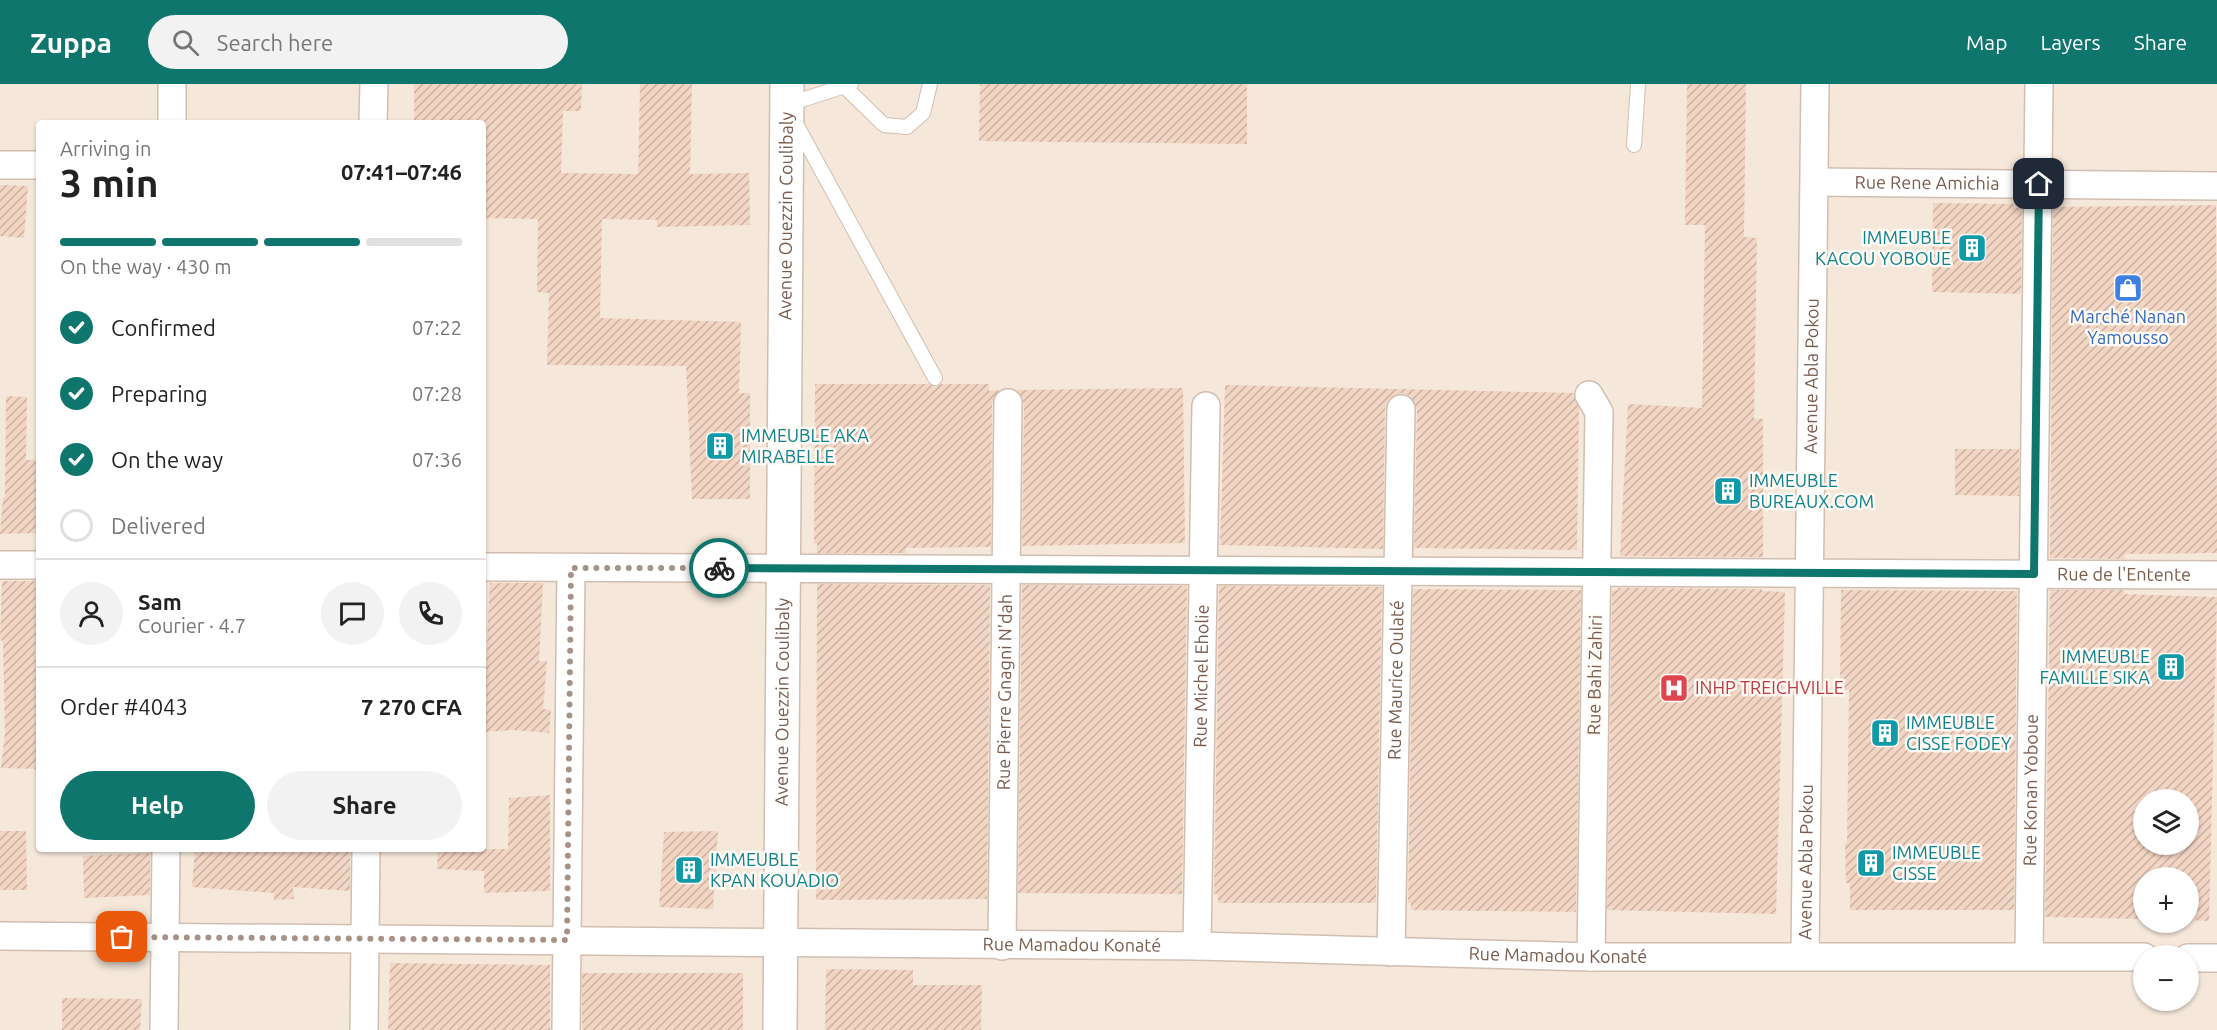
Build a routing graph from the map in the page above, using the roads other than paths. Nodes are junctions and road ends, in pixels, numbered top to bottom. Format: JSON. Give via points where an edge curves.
{"nodes":[{"id":1,"x":172,"y":84,"type":"edge"},
{"id":2,"x":374,"y":84,"type":"edge"},
{"id":3,"x":930,"y":84,"type":"edge"},
{"id":4,"x":1638,"y":84,"type":"edge"},
{"id":5,"x":1815,"y":84,"type":"edge"},
{"id":6,"x":2039,"y":84,"type":"edge"},
{"id":7,"x":848,"y":86,"type":"edge"},
{"id":8,"x":786,"y":94,"type":"edge"},
{"id":9,"x":172,"y":120,"type":"edge"},
{"id":10,"x":373,"y":120,"type":"edge"},
{"id":11,"x":1634,"y":145,"type":"dead end"},
{"id":12,"x":0,"y":165,"type":"edge"},
{"id":13,"x":36,"y":165,"type":"edge"},
{"id":14,"x":1816,"y":182,"type":"junction"},
{"id":15,"x":2039,"y":184,"type":"junction"},
{"id":16,"x":2217,"y":186,"type":"edge"},
{"id":17,"x":935,"y":378,"type":"dead end"},
{"id":18,"x":1589,"y":395,"type":"dead end"},
{"id":19,"x":1008,"y":403,"type":"dead end"},
{"id":20,"x":1206,"y":406,"type":"dead end"},
{"id":21,"x":1401,"y":409,"type":"dead end"},
{"id":22,"x":0,"y":565,"type":"edge"},
{"id":23,"x":36,"y":565,"type":"edge"},
{"id":24,"x":486,"y":567,"type":"edge"},
{"id":25,"x":571,"y":568,"type":"junction"},
{"id":26,"x":781,"y":568,"type":"junction"},
{"id":27,"x":1006,"y":569,"type":"junction"},
{"id":28,"x":1204,"y":570,"type":"junction"},
{"id":29,"x":1398,"y":571,"type":"junction"},
{"id":30,"x":1597,"y":572,"type":"junction"},
{"id":31,"x":1811,"y":573,"type":"junction"},
{"id":32,"x":2034,"y":574,"type":"junction"},
{"id":33,"x":2217,"y":575,"type":"edge"},
{"id":34,"x":166,"y":852,"type":"edge"},
{"id":35,"x":366,"y":852,"type":"edge"},
{"id":36,"x":0,"y":936,"type":"edge"},
{"id":37,"x":165,"y":938,"type":"junction"},
{"id":38,"x":365,"y":939,"type":"junction"},
{"id":39,"x":567,"y":940,"type":"junction"},
{"id":40,"x":781,"y":942,"type":"junction"},
{"id":41,"x":1002,"y":946,"type":"junction"},
{"id":42,"x":1197,"y":946,"type":"junction"},
{"id":43,"x":1391,"y":952,"type":"junction"},
{"id":44,"x":2029,"y":955,"type":"junction"},
{"id":45,"x":1805,"y":956,"type":"junction"},
{"id":46,"x":1591,"y":957,"type":"junction"},
{"id":47,"x":2133,"y":957,"type":"edge"},
{"id":48,"x":2199,"y":958,"type":"edge"},
{"id":49,"x":2217,"y":958,"type":"edge"},
{"id":50,"x":164,"y":1030,"type":"edge"},
{"id":51,"x":364,"y":1030,"type":"edge"},
{"id":52,"x":566,"y":1030,"type":"edge"},
{"id":53,"x":780,"y":1030,"type":"edge"}],
"edges":[{"from":1,"to":9,"type":"street"},
{"from":2,"to":10,"type":"street"},
{"from":3,"to":7,"type":"lane","via":[[923,112],[907,127],[884,125]]},
{"from":4,"to":11,"type":"lane"},
{"from":5,"to":14,"type":"street","name":"Avenue Abla Pokou"},
{"from":6,"to":15,"type":"street","name":"Rue Konan Yoboue"},
{"from":7,"to":8,"type":"lane"},
{"from":8,"to":17,"type":"lane"},
{"from":8,"to":26,"type":"street","name":"Avenue Ouezzin Coulibaly"},
{"from":12,"to":13,"type":"street"},
{"from":14,"to":15,"type":"street","name":"Rue Rene Amichia"},
{"from":14,"to":31,"type":"street","name":"Avenue Abla Pokou"},
{"from":15,"to":16,"type":"street","name":"Rue Rene Amichia"},
{"from":15,"to":32,"type":"street","name":"Rue Konan Yoboue"},
{"from":18,"to":30,"type":"street","name":"Rue Bahi Zahiri","via":[[1599,412]]},
{"from":19,"to":27,"type":"street","name":"Rue Pierre Gnagni N'dah"},
{"from":20,"to":28,"type":"street","name":"Rue Michel Eholie"},
{"from":21,"to":29,"type":"street","name":"Rue Maurice Oulaté"},
{"from":22,"to":23,"type":"street"},
{"from":24,"to":25,"type":"street","name":"Rue de l'Entente"},
{"from":25,"to":26,"type":"street","name":"Rue de l'Entente"},
{"from":25,"to":39,"type":"street"},
{"from":26,"to":27,"type":"street","name":"Rue de l'Entente"},
{"from":26,"to":40,"type":"street","name":"Avenue Ouezzin Coulibaly"},
{"from":27,"to":28,"type":"street","name":"Rue de l'Entente"},
{"from":27,"to":41,"type":"street","name":"Rue Pierre Gnagni N'dah"},
{"from":28,"to":29,"type":"street","name":"Rue de l'Entente"},
{"from":28,"to":42,"type":"street","name":"Rue Michel Eholie"},
{"from":29,"to":30,"type":"street","name":"Rue de l'Entente"},
{"from":29,"to":43,"type":"street","name":"Rue Maurice Oulaté"},
{"from":30,"to":31,"type":"street","name":"Rue de l'Entente"},
{"from":30,"to":46,"type":"street","name":"Rue Bahi Zahiri"},
{"from":31,"to":32,"type":"street","name":"Rue de l'Entente"},
{"from":31,"to":45,"type":"street","name":"Avenue Abla Pokou"},
{"from":32,"to":33,"type":"street","name":"Rue de l'Entente"},
{"from":32,"to":44,"type":"street","name":"Rue Konan Yoboue"},
{"from":34,"to":37,"type":"street"},
{"from":35,"to":38,"type":"street"},
{"from":36,"to":37,"type":"street","name":"Rue Mamadou Konaté"},
{"from":37,"to":38,"type":"street","name":"Rue Mamadou Konaté"},
{"from":37,"to":50,"type":"street"},
{"from":38,"to":39,"type":"street","name":"Rue Mamadou Konaté"},
{"from":38,"to":51,"type":"street"},
{"from":39,"to":40,"type":"street","name":"Rue Mamadou Konaté"},
{"from":39,"to":52,"type":"street"},
{"from":40,"to":41,"type":"street","name":"Rue Mamadou Konaté"},
{"from":40,"to":53,"type":"street","name":"Avenue Ouezzin Coulibaly"},
{"from":41,"to":42,"type":"street","name":"Rue Mamadou Konaté"},
{"from":42,"to":43,"type":"street","name":"Rue Mamadou Konaté"},
{"from":43,"to":46,"type":"street","name":"Rue Mamadou Konaté"},
{"from":44,"to":45,"type":"street","name":"Rue Mamadou Konaté"},
{"from":44,"to":47,"type":"street","name":"Rue Mamadou Konaté"},
{"from":45,"to":46,"type":"street","name":"Rue Mamadou Konaté"},
{"from":48,"to":49,"type":"street"}]}
